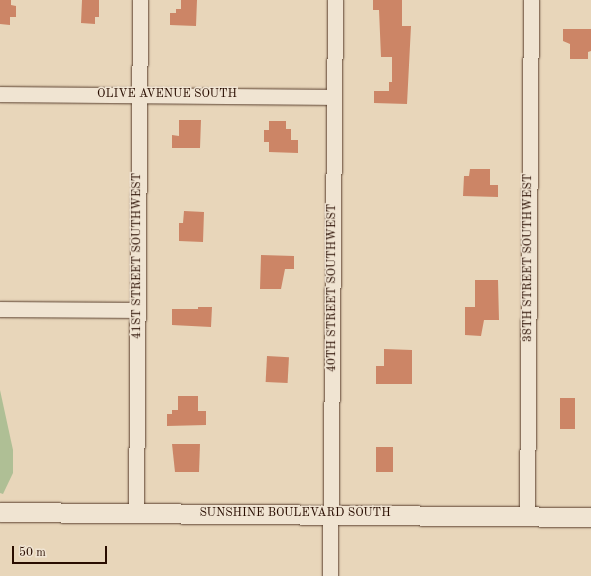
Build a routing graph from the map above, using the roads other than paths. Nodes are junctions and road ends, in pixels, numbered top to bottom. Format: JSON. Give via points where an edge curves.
{"nodes":[{"id":1,"x":140,"y":0,"type":"edge"},
{"id":2,"x":335,"y":0,"type":"edge"},
{"id":3,"x":531,"y":0,"type":"edge"},
{"id":4,"x":0,"y":94,"type":"edge"},
{"id":5,"x":139,"y":95,"type":"junction"},
{"id":6,"x":334,"y":96,"type":"junction"},
{"id":7,"x":0,"y":309,"type":"edge"},
{"id":8,"x":138,"y":310,"type":"junction"},
{"id":9,"x":0,"y":512,"type":"edge"},
{"id":10,"x":136,"y":513,"type":"junction"},
{"id":11,"x":331,"y":515,"type":"junction"},
{"id":12,"x":527,"y":516,"type":"junction"},
{"id":13,"x":591,"y":517,"type":"edge"},
{"id":14,"x":330,"y":576,"type":"edge"}],
"edges":[{"from":1,"to":5,"type":"street","name":"41ST STREET SOUTHWEST"},
{"from":2,"to":6,"type":"street","name":"40TH STREET SOUTHWEST"},
{"from":3,"to":12,"type":"street","name":"38TH STREET SOUTHWEST"},
{"from":4,"to":5,"type":"street","name":"OLIVE AVENUE SOUTH"},
{"from":5,"to":6,"type":"street","name":"OLIVE AVENUE SOUTH"},
{"from":5,"to":8,"type":"street","name":"41ST STREET SOUTHWEST"},
{"from":6,"to":11,"type":"street","name":"40TH STREET SOUTHWEST"},
{"from":7,"to":8,"type":"street"},
{"from":8,"to":10,"type":"street","name":"41ST STREET SOUTHWEST"},
{"from":9,"to":10,"type":"street","name":"SUNSHINE BOULEVARD SOUTH"},
{"from":10,"to":11,"type":"street","name":"SUNSHINE BOULEVARD SOUTH"},
{"from":11,"to":12,"type":"street","name":"SUNSHINE BOULEVARD SOUTH"},
{"from":11,"to":14,"type":"street","name":"40TH STREET SOUTHWEST"},
{"from":12,"to":13,"type":"street","name":"SUNSHINE BOULEVARD SOUTH"}]}
